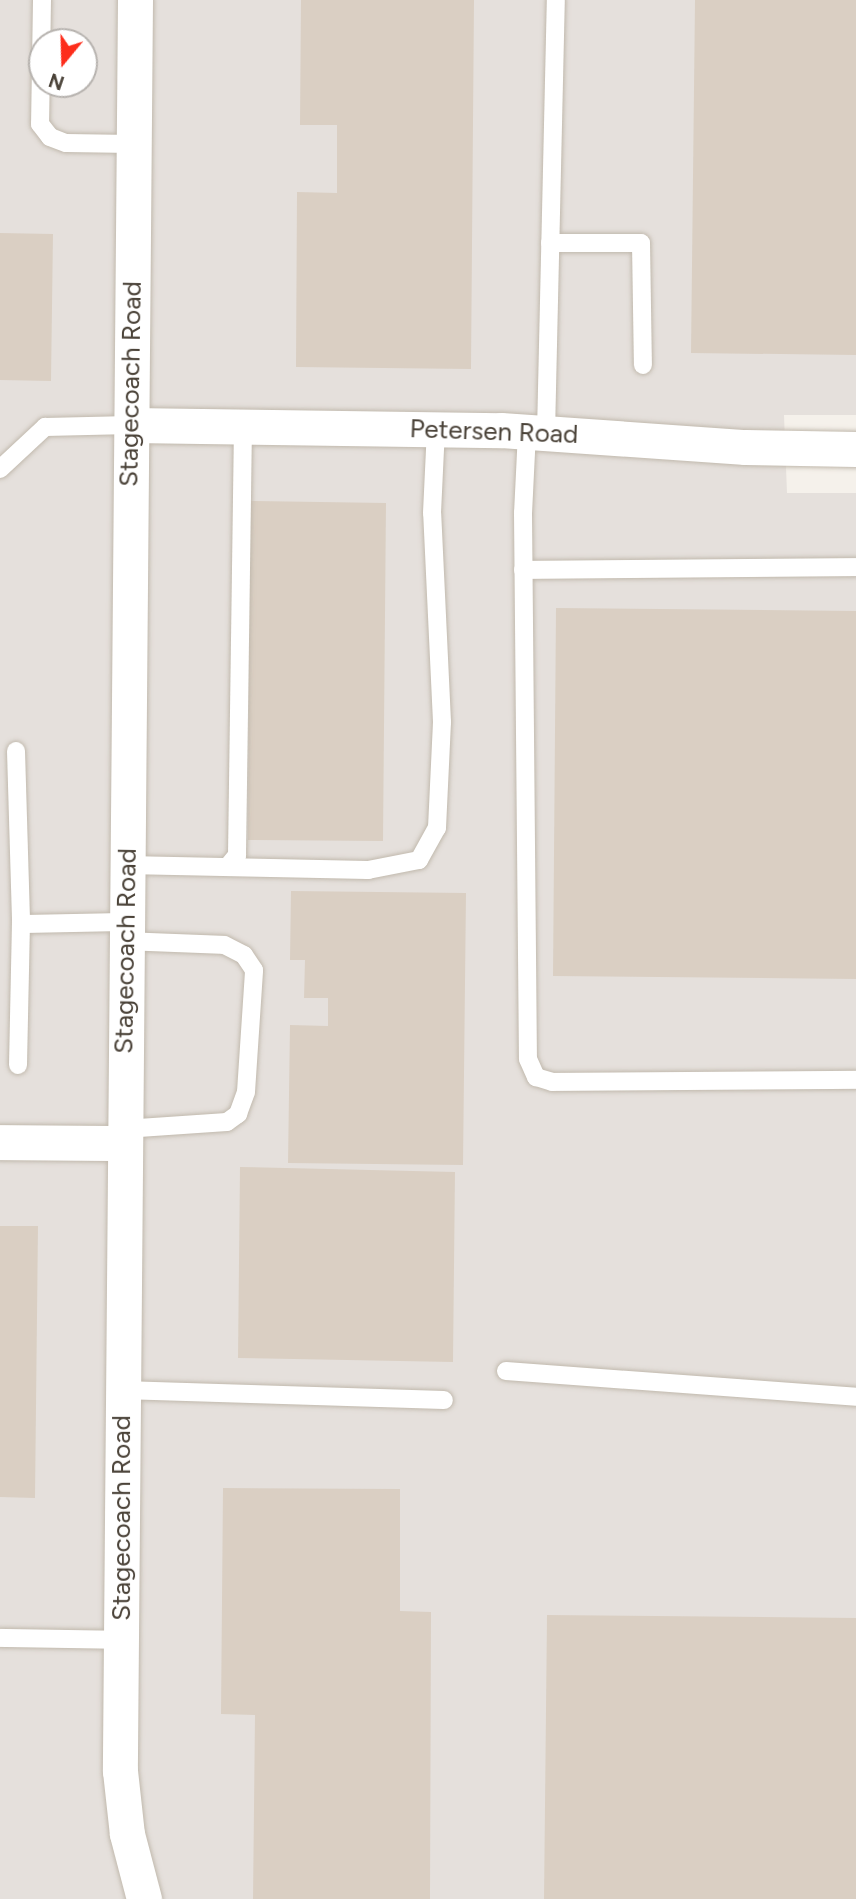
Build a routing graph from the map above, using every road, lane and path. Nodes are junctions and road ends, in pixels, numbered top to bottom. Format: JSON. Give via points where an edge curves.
{"nodes":[{"id":1,"x":42,"y":0,"type":"edge"},
{"id":2,"x":135,"y":0,"type":"edge"},
{"id":3,"x":556,"y":0,"type":"edge"},
{"id":4,"x":134,"y":144,"type":"junction"},
{"id":5,"x":550,"y":243,"type":"junction"},
{"id":6,"x":643,"y":365,"type":"dead end"},
{"id":7,"x":131,"y":425,"type":"junction"},
{"id":8,"x":243,"y":426,"type":"junction"},
{"id":9,"x":436,"y":429,"type":"junction"},
{"id":10,"x":537,"y":432,"type":"junction"},
{"id":11,"x":856,"y":449,"type":"edge"},
{"id":12,"x":0,"y":469,"type":"edge"},
{"id":13,"x":856,"y":567,"type":"edge"},
{"id":14,"x":523,"y":570,"type":"junction"},
{"id":15,"x":16,"y":751,"type":"dead end"},
{"id":16,"x":126,"y":865,"type":"junction"},
{"id":17,"x":229,"y":865,"type":"junction"},
{"id":18,"x":22,"y":924,"type":"junction"},
{"id":19,"x":126,"y":931,"type":"junction"},
{"id":20,"x":18,"y":1065,"type":"dead end"},
{"id":21,"x":856,"y":1080,"type":"edge"},
{"id":22,"x":124,"y":1136,"type":"junction"},
{"id":23,"x":0,"y":1142,"type":"edge"},
{"id":24,"x":506,"y":1371,"type":"dead end"},
{"id":25,"x":122,"y":1390,"type":"junction"},
{"id":26,"x":856,"y":1397,"type":"edge"},
{"id":27,"x":444,"y":1400,"type":"dead end"},
{"id":28,"x":0,"y":1638,"type":"edge"},
{"id":29,"x":121,"y":1640,"type":"junction"},
{"id":30,"x":144,"y":1899,"type":"edge"}],
"edges":[{"from":1,"to":4,"type":"lane","via":[[40,124],[50,137],[66,143]]},
{"from":2,"to":4,"type":"street","name":"Stagecoach Road"},
{"from":3,"to":5,"type":"lane"},
{"from":4,"to":7,"type":"street","name":"Stagecoach Road"},
{"from":5,"to":6,"type":"lane","via":[[641,243]]},
{"from":5,"to":10,"type":"lane"},
{"from":7,"to":8,"type":"street","name":"Petersen Road"},
{"from":7,"to":12,"type":"lane","via":[[45,427]]},
{"from":7,"to":16,"type":"street","name":"Stagecoach Road"},
{"from":8,"to":9,"type":"street","name":"Petersen Road"},
{"from":8,"to":17,"type":"lane","via":[[237,855]]},
{"from":9,"to":10,"type":"street","name":"Petersen Road"},
{"from":9,"to":17,"type":"lane","via":[[432,513],[442,722],[437,828],[419,860],[399,867]]},
{"from":10,"to":11,"type":"street","name":"Petersen Road","via":[[745,447]]},
{"from":10,"to":14,"type":"lane"},
{"from":13,"to":14,"type":"lane"},
{"from":14,"to":21,"type":"lane","via":[[528,1059],[536,1077],[552,1082]]},
{"from":15,"to":18,"type":"lane"},
{"from":16,"to":17,"type":"lane"},
{"from":16,"to":19,"type":"street","name":"Stagecoach Road"},
{"from":18,"to":19,"type":"lane"},
{"from":18,"to":20,"type":"lane"},
{"from":19,"to":22,"type":"street","name":"Stagecoach Road"},
{"from":19,"to":22,"type":"lane","via":[[224,945],[244,955],[254,970],[246,1092],[238,1114],[227,1122]]},
{"from":22,"to":23,"type":"street"},
{"from":22,"to":25,"type":"street","name":"Stagecoach Road"},
{"from":24,"to":26,"type":"lane"},
{"from":25,"to":27,"type":"lane"},
{"from":25,"to":29,"type":"street","name":"Stagecoach Road"},
{"from":28,"to":29,"type":"lane"},
{"from":29,"to":30,"type":"street","name":"Stagecoach Road","via":[[120,1771],[127,1834]]}]}
